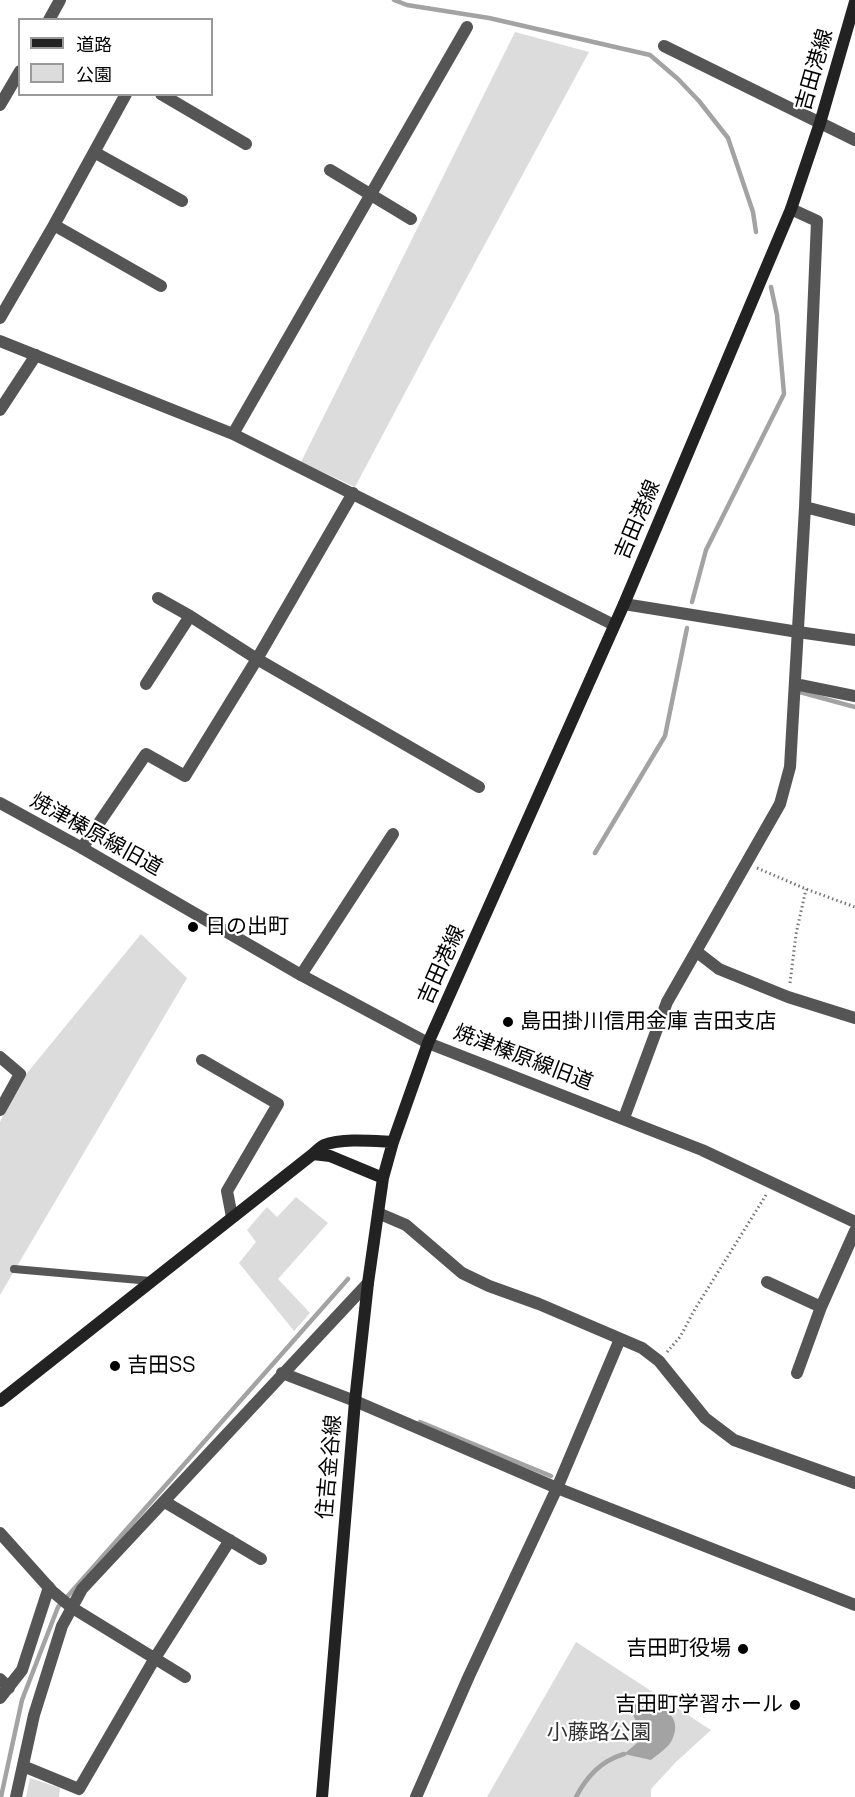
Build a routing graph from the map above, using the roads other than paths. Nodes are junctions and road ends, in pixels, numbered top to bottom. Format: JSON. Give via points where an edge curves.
{"nodes":[{"id":1,"x":60,"y":0,"type":"edge"},
{"id":2,"x":855,"y":2,"type":"edge"},
{"id":3,"x":50,"y":18,"type":"edge"},
{"id":4,"x":467,"y":27,"type":"dead end"},
{"id":5,"x":664,"y":46,"type":"dead end"},
{"id":6,"x":18,"y":74,"type":"edge"},
{"id":7,"x":125,"y":96,"type":"edge"},
{"id":8,"x":164,"y":96,"type":"edge"},
{"id":9,"x":0,"y":105,"type":"edge"},
{"id":10,"x":820,"y":123,"type":"junction"},
{"id":11,"x":855,"y":140,"type":"edge"},
{"id":12,"x":246,"y":144,"type":"dead end"},
{"id":13,"x":94,"y":152,"type":"junction"},
{"id":14,"x":330,"y":170,"type":"dead end"},
{"id":15,"x":370,"y":194,"type":"junction"},
{"id":16,"x":182,"y":201,"type":"dead end"},
{"id":17,"x":791,"y":209,"type":"junction"},
{"id":18,"x":411,"y":219,"type":"dead end"},
{"id":19,"x":54,"y":225,"type":"junction"},
{"id":20,"x":161,"y":286,"type":"dead end"},
{"id":21,"x":0,"y":318,"type":"edge"},
{"id":22,"x":0,"y":341,"type":"edge"},
{"id":23,"x":36,"y":356,"type":"junction"},
{"id":24,"x":0,"y":410,"type":"edge"},
{"id":25,"x":233,"y":434,"type":"junction"},
{"id":26,"x":353,"y":493,"type":"junction"},
{"id":27,"x":805,"y":507,"type":"junction"},
{"id":28,"x":855,"y":520,"type":"edge"},
{"id":29,"x":158,"y":598,"type":"dead end"},
{"id":30,"x":624,"y":604,"type":"junction"},
{"id":31,"x":190,"y":616,"type":"junction"},
{"id":32,"x":614,"y":625,"type":"junction"},
{"id":33,"x":798,"y":632,"type":"junction"},
{"id":34,"x":855,"y":640,"type":"edge"},
{"id":35,"x":257,"y":659,"type":"junction"},
{"id":36,"x":146,"y":684,"type":"dead end"},
{"id":37,"x":795,"y":684,"type":"junction"},
{"id":38,"x":855,"y":696,"type":"edge"},
{"id":39,"x":478,"y":787,"type":"dead end"},
{"id":40,"x":0,"y":803,"type":"edge"},
{"id":41,"x":393,"y":834,"type":"dead end"},
{"id":42,"x":82,"y":848,"type":"junction"},
{"id":43,"x":697,"y":952,"type":"junction"},
{"id":44,"x":301,"y":975,"type":"junction"},
{"id":45,"x":855,"y":1017,"type":"edge"},
{"id":46,"x":428,"y":1043,"type":"junction"},
{"id":47,"x":0,"y":1057,"type":"edge"},
{"id":48,"x":202,"y":1060,"type":"dead end"},
{"id":49,"x":0,"y":1110,"type":"edge"},
{"id":50,"x":624,"y":1118,"type":"junction"},
{"id":51,"x":393,"y":1142,"type":"junction"},
{"id":52,"x":313,"y":1154,"type":"junction"},
{"id":53,"x":383,"y":1178,"type":"junction"},
{"id":54,"x":378,"y":1214,"type":"junction"},
{"id":55,"x":232,"y":1217,"type":"junction"},
{"id":56,"x":855,"y":1222,"type":"edge"},
{"id":57,"x":855,"y":1231,"type":"edge"},
{"id":58,"x":14,"y":1269,"type":"dead end"},
{"id":59,"x":151,"y":1281,"type":"junction"},
{"id":60,"x":767,"y":1282,"type":"dead end"},
{"id":61,"x":368,"y":1283,"type":"junction"},
{"id":62,"x":821,"y":1307,"type":"junction"},
{"id":63,"x":620,"y":1339,"type":"junction"},
{"id":64,"x":282,"y":1373,"type":"junction"},
{"id":65,"x":797,"y":1373,"type":"dead end"},
{"id":66,"x":0,"y":1401,"type":"edge"},
{"id":67,"x":355,"y":1401,"type":"junction"},
{"id":68,"x":855,"y":1483,"type":"edge"},
{"id":69,"x":557,"y":1488,"type":"junction"},
{"id":70,"x":165,"y":1502,"type":"junction"},
{"id":71,"x":0,"y":1533,"type":"edge"},
{"id":72,"x":230,"y":1540,"type":"junction"},
{"id":73,"x":261,"y":1559,"type":"dead end"},
{"id":74,"x":51,"y":1589,"type":"junction"},
{"id":75,"x":69,"y":1605,"type":"junction"},
{"id":76,"x":855,"y":1605,"type":"edge"},
{"id":77,"x":155,"y":1658,"type":"junction"},
{"id":78,"x":184,"y":1677,"type":"dead end"},
{"id":79,"x":4,"y":1683,"type":"edge"},
{"id":80,"x":0,"y":1698,"type":"edge"},
{"id":81,"x":23,"y":1766,"type":"junction"},
{"id":82,"x":16,"y":1797,"type":"edge"},
{"id":83,"x":322,"y":1797,"type":"edge"},
{"id":84,"x":416,"y":1797,"type":"edge"}],
"edges":[{"from":1,"to":3,"type":"street"},
{"from":2,"to":10,"type":"main road","name":"吉田港線"},
{"from":4,"to":15,"type":"street"},
{"from":5,"to":10,"type":"street"},
{"from":6,"to":9,"type":"street"},
{"from":7,"to":13,"type":"street"},
{"from":8,"to":12,"type":"street"},
{"from":10,"to":11,"type":"street"},
{"from":10,"to":17,"type":"main road","name":"吉田港線"},
{"from":13,"to":16,"type":"street"},
{"from":13,"to":19,"type":"street"},
{"from":14,"to":15,"type":"street"},
{"from":15,"to":18,"type":"street"},
{"from":15,"to":25,"type":"street"},
{"from":17,"to":27,"type":"street","via":[[817,221]]},
{"from":17,"to":30,"type":"main road","name":"吉田港線"},
{"from":19,"to":20,"type":"street"},
{"from":19,"to":21,"type":"street"},
{"from":22,"to":23,"type":"street"},
{"from":23,"to":24,"type":"street"},
{"from":23,"to":25,"type":"street"},
{"from":25,"to":26,"type":"street"},
{"from":26,"to":32,"type":"street"},
{"from":26,"to":35,"type":"street"},
{"from":27,"to":28,"type":"street"},
{"from":27,"to":33,"type":"street"},
{"from":29,"to":31,"type":"street"},
{"from":30,"to":32,"type":"main road","name":"吉田港線"},
{"from":30,"to":33,"type":"street"},
{"from":31,"to":35,"type":"street"},
{"from":31,"to":36,"type":"street"},
{"from":32,"to":46,"type":"main road","name":"吉田港線"},
{"from":33,"to":34,"type":"street"},
{"from":33,"to":37,"type":"street"},
{"from":35,"to":39,"type":"street"},
{"from":35,"to":42,"type":"street","via":[[185,776],[147,754]]},
{"from":37,"to":38,"type":"street"},
{"from":37,"to":43,"type":"street","via":[[790,767],[780,804]]},
{"from":40,"to":42,"type":"street","name":"焼津榛原線旧道"},
{"from":41,"to":44,"type":"street"},
{"from":42,"to":44,"type":"street","name":"焼津榛原線旧道"},
{"from":43,"to":45,"type":"street","via":[[719,969],[788,997]]},
{"from":43,"to":50,"type":"street","via":[[667,1002]]},
{"from":44,"to":46,"type":"street","name":"焼津榛原線旧道"},
{"from":46,"to":50,"type":"street","name":"焼津榛原線旧道"},
{"from":46,"to":51,"type":"main road","name":"住吉金谷線"},
{"from":47,"to":49,"type":"street","via":[[20,1074]]},
{"from":48,"to":55,"type":"street","via":[[278,1104],[226,1191]]},
{"from":50,"to":56,"type":"street","name":"焼津榛原線旧道"},
{"from":51,"to":52,"type":"main road","via":[[336,1142]]},
{"from":51,"to":53,"type":"main road","name":"住吉金谷線"},
{"from":52,"to":53,"type":"main road","via":[[330,1156]]},
{"from":52,"to":55,"type":"main road"},
{"from":53,"to":54,"type":"main road","name":"住吉金谷線"},
{"from":54,"to":61,"type":"main road","name":"住吉金谷線"},
{"from":54,"to":63,"type":"street","via":[[406,1225],[462,1273]]},
{"from":55,"to":59,"type":"main road"},
{"from":57,"to":62,"type":"street"},
{"from":58,"to":59,"type":"lane"},
{"from":59,"to":66,"type":"main road"},
{"from":60,"to":62,"type":"street"},
{"from":61,"to":64,"type":"street"},
{"from":61,"to":67,"type":"main road","name":"住吉金谷線"},
{"from":62,"to":65,"type":"street"},
{"from":63,"to":68,"type":"street","via":[[659,1361],[705,1418],[734,1440]]},
{"from":63,"to":69,"type":"street"},
{"from":64,"to":67,"type":"street"},
{"from":64,"to":70,"type":"street"},
{"from":67,"to":69,"type":"street"},
{"from":67,"to":83,"type":"main road","name":"住吉金谷線"},
{"from":69,"to":76,"type":"street"},
{"from":69,"to":84,"type":"street"},
{"from":70,"to":72,"type":"street"},
{"from":70,"to":75,"type":"street"},
{"from":71,"to":74,"type":"street"},
{"from":72,"to":73,"type":"street"},
{"from":72,"to":77,"type":"street"},
{"from":74,"to":75,"type":"street"},
{"from":74,"to":79,"type":"street","via":[[22,1670]]},
{"from":75,"to":77,"type":"street"},
{"from":75,"to":81,"type":"street","via":[[34,1715]]},
{"from":77,"to":78,"type":"street"},
{"from":77,"to":81,"type":"street","via":[[79,1790]]},
{"from":79,"to":80,"type":"street"},
{"from":81,"to":82,"type":"street"}]}
